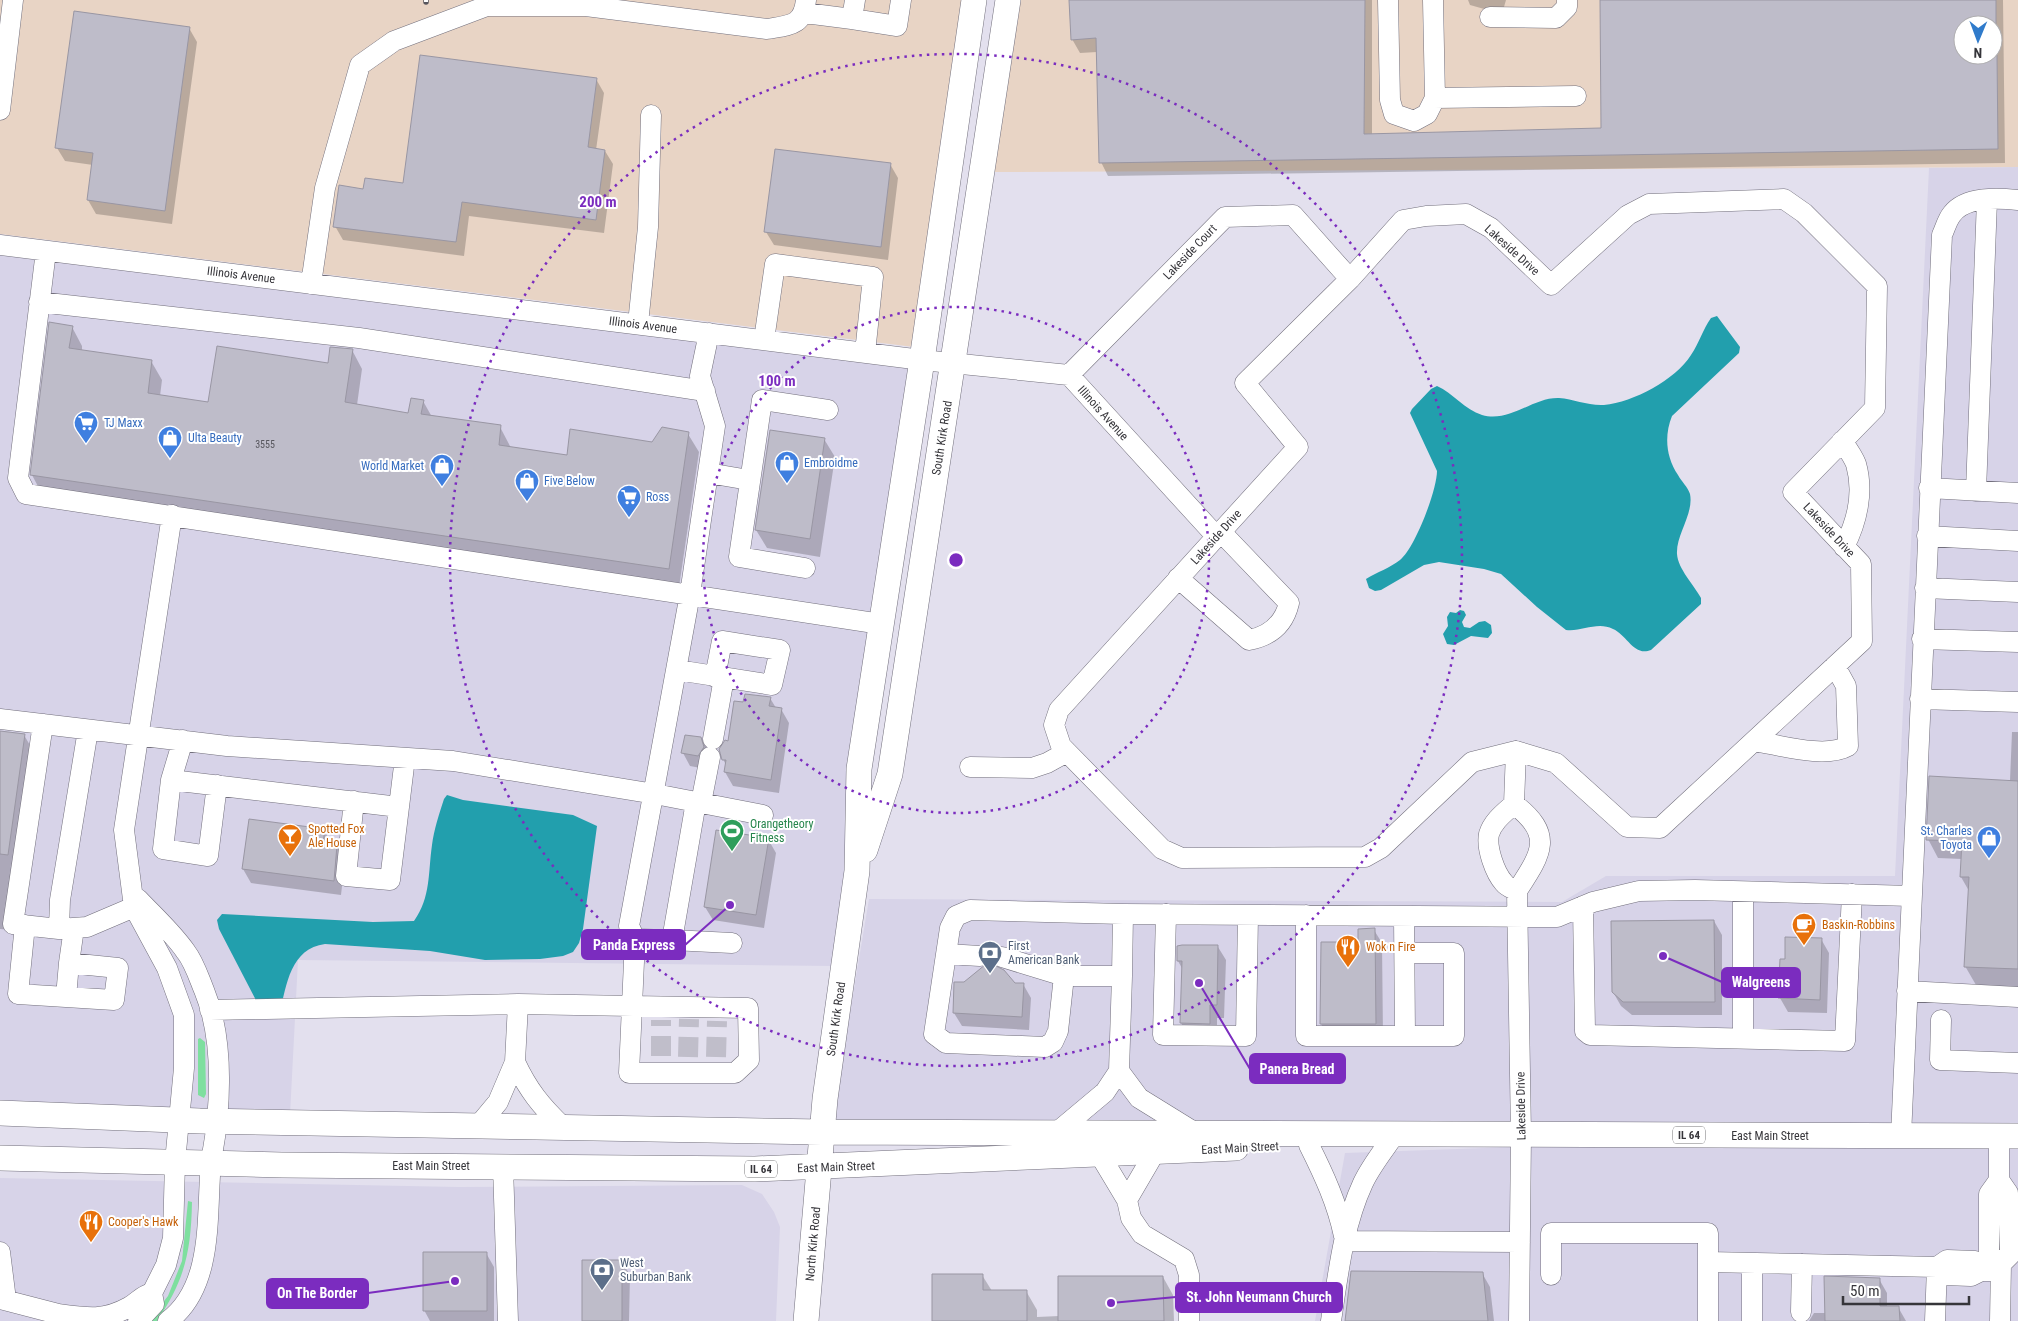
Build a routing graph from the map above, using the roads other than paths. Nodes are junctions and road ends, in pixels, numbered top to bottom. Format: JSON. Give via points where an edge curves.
{"nodes":[{"id":1,"x":13,"y":0,"type":"edge"},
{"id":2,"x":901,"y":0,"type":"edge"},
{"id":3,"x":974,"y":0,"type":"edge"},
{"id":4,"x":1008,"y":0,"type":"edge"},
{"id":5,"x":1388,"y":0,"type":"edge"},
{"id":6,"x":1433,"y":0,"type":"edge"},
{"id":7,"x":1567,"y":0,"type":"edge"},
{"id":8,"x":805,"y":7,"type":"edge"},
{"id":9,"x":454,"y":10,"type":"edge"},
{"id":10,"x":854,"y":10,"type":"edge"},
{"id":11,"x":1490,"y":17,"type":"dead end"},
{"id":12,"x":1576,"y":96,"type":"dead end"},
{"id":13,"x":1435,"y":98,"type":"junction"},
{"id":14,"x":0,"y":110,"type":"edge"},
{"id":15,"x":651,"y":115,"type":"dead end"},
{"id":16,"x":1987,"y":200,"type":"junction"},
{"id":17,"x":2018,"y":200,"type":"edge"},
{"id":18,"x":0,"y":245,"type":"edge"},
{"id":19,"x":46,"y":251,"type":"junction"},
{"id":20,"x":1350,"y":280,"type":"junction"},
{"id":21,"x":311,"y":284,"type":"junction"},
{"id":22,"x":39,"y":302,"type":"junction"},
{"id":23,"x":638,"y":324,"type":"junction"},
{"id":24,"x":709,"y":333,"type":"junction"},
{"id":25,"x":764,"y":340,"type":"junction"},
{"id":26,"x":865,"y":352,"type":"junction"},
{"id":27,"x":922,"y":360,"type":"junction"},
{"id":28,"x":954,"y":363,"type":"junction"},
{"id":29,"x":1069,"y":376,"type":"junction"},
{"id":30,"x":704,"y":391,"type":"junction"},
{"id":31,"x":828,"y":410,"type":"dead end"},
{"id":32,"x":1842,"y":441,"type":"junction"},
{"id":33,"x":708,"y":473,"type":"junction"},
{"id":34,"x":748,"y":480,"type":"junction"},
{"id":35,"x":1930,"y":488,"type":"junction"},
{"id":36,"x":1976,"y":490,"type":"junction"},
{"id":37,"x":2018,"y":493,"type":"edge"},
{"id":38,"x":172,"y":515,"type":"junction"},
{"id":39,"x":1219,"y":534,"type":"junction"},
{"id":40,"x":1927,"y":536,"type":"junction"},
{"id":41,"x":2018,"y":541,"type":"edge"},
{"id":42,"x":1844,"y":547,"type":"junction"},
{"id":43,"x":805,"y":568,"type":"dead end"},
{"id":44,"x":1178,"y":578,"type":"junction"},
{"id":45,"x":1925,"y":588,"type":"junction"},
{"id":46,"x":2018,"y":592,"type":"edge"},
{"id":47,"x":690,"y":594,"type":"junction"},
{"id":48,"x":881,"y":624,"type":"junction"},
{"id":49,"x":1922,"y":639,"type":"junction"},
{"id":50,"x":2018,"y":642,"type":"edge"},
{"id":51,"x":1835,"y":666,"type":"junction"},
{"id":52,"x":677,"y":670,"type":"junction"},
{"id":53,"x":1920,"y":699,"type":"junction"},
{"id":54,"x":2018,"y":702,"type":"edge"},
{"id":55,"x":0,"y":719,"type":"edge"},
{"id":56,"x":43,"y":724,"type":"junction"},
{"id":57,"x":88,"y":730,"type":"junction"},
{"id":58,"x":137,"y":736,"type":"junction"},
{"id":59,"x":182,"y":740,"type":"junction"},
{"id":60,"x":1754,"y":741,"type":"junction"},
{"id":61,"x":1516,"y":751,"type":"junction"},
{"id":62,"x":1067,"y":752,"type":"junction"},
{"id":63,"x":405,"y":758,"type":"junction"},
{"id":64,"x":970,"y":767,"type":"dead end"},
{"id":65,"x":171,"y":780,"type":"junction"},
{"id":66,"x":217,"y":785,"type":"junction"},
{"id":67,"x":655,"y":794,"type":"junction"},
{"id":68,"x":354,"y":801,"type":"junction"},
{"id":69,"x":699,"y":802,"type":"junction"},
{"id":70,"x":1514,"y":804,"type":"junction"},
{"id":71,"x":399,"y":807,"type":"junction"},
{"id":72,"x":763,"y":815,"type":"dead end"},
{"id":73,"x":857,"y":871,"type":"junction"},
{"id":74,"x":1517,"y":891,"type":"junction"},
{"id":75,"x":1743,"y":892,"type":"junction"},
{"id":76,"x":1852,"y":894,"type":"junction"},
{"id":77,"x":1911,"y":896,"type":"junction"},
{"id":78,"x":133,"y":899,"type":"junction"},
{"id":79,"x":1583,"y":906,"type":"junction"},
{"id":80,"x":1123,"y":914,"type":"junction"},
{"id":81,"x":1166,"y":914,"type":"junction"},
{"id":82,"x":1248,"y":915,"type":"junction"},
{"id":83,"x":1306,"y":916,"type":"junction"},
{"id":84,"x":1404,"y":916,"type":"junction"},
{"id":85,"x":1518,"y":917,"type":"junction"},
{"id":86,"x":25,"y":925,"type":"junction"},
{"id":87,"x":66,"y":929,"type":"junction"},
{"id":88,"x":635,"y":939,"type":"junction"},
{"id":89,"x":672,"y":940,"type":"junction"},
{"id":90,"x":732,"y":943,"type":"dead end"},
{"id":91,"x":946,"y":954,"type":"junction"},
{"id":92,"x":1405,"y":954,"type":"junction"},
{"id":93,"x":980,"y":956,"type":"dead end"},
{"id":94,"x":1002,"y":957,"type":"dead end"},
{"id":95,"x":70,"y":963,"type":"junction"},
{"id":96,"x":1064,"y":976,"type":"junction"},
{"id":97,"x":1122,"y":976,"type":"junction"},
{"id":98,"x":1907,"y":991,"type":"junction"},
{"id":99,"x":66,"y":997,"type":"junction"},
{"id":100,"x":2018,"y":997,"type":"edge"},
{"id":101,"x":518,"y":1004,"type":"junction"},
{"id":102,"x":631,"y":1006,"type":"junction"},
{"id":103,"x":210,"y":1010,"type":"junction"},
{"id":104,"x":1941,"y":1020,"type":"dead end"},
{"id":105,"x":1405,"y":1036,"type":"junction"},
{"id":106,"x":1743,"y":1038,"type":"junction"},
{"id":107,"x":515,"y":1062,"type":"junction"},
{"id":108,"x":2018,"y":1063,"type":"edge"},
{"id":109,"x":1119,"y":1071,"type":"junction"},
{"id":110,"x":0,"y":1113,"type":"edge"},
{"id":111,"x":180,"y":1120,"type":"junction"},
{"id":112,"x":218,"y":1121,"type":"junction"},
{"id":113,"x":478,"y":1126,"type":"junction"},
{"id":114,"x":563,"y":1127,"type":"junction"},
{"id":115,"x":822,"y":1132,"type":"junction"},
{"id":116,"x":1194,"y":1132,"type":"junction"},
{"id":117,"x":1056,"y":1133,"type":"junction"},
{"id":118,"x":1521,"y":1135,"type":"junction"},
{"id":119,"x":1901,"y":1136,"type":"junction"},
{"id":120,"x":2009,"y":1136,"type":"edge"},
{"id":121,"x":1390,"y":1141,"type":"junction"},
{"id":122,"x":1309,"y":1145,"type":"junction"},
{"id":123,"x":1155,"y":1152,"type":"junction"},
{"id":124,"x":1100,"y":1155,"type":"junction"},
{"id":125,"x":0,"y":1158,"type":"edge"},
{"id":126,"x":175,"y":1162,"type":"junction"},
{"id":127,"x":211,"y":1163,"type":"junction"},
{"id":128,"x":503,"y":1166,"type":"junction"},
{"id":129,"x":819,"y":1168,"type":"junction"},
{"id":130,"x":1127,"y":1200,"type":"junction"},
{"id":131,"x":1344,"y":1241,"type":"junction"},
{"id":132,"x":1520,"y":1242,"type":"junction"},
{"id":133,"x":0,"y":1255,"type":"edge"},
{"id":134,"x":1708,"y":1262,"type":"junction"},
{"id":135,"x":1752,"y":1263,"type":"junction"},
{"id":136,"x":1802,"y":1264,"type":"junction"},
{"id":137,"x":1937,"y":1267,"type":"junction"},
{"id":138,"x":1994,"y":1269,"type":"junction"},
{"id":139,"x":1551,"y":1275,"type":"dead end"},
{"id":140,"x":152,"y":1293,"type":"junction"},
{"id":141,"x":3,"y":1299,"type":"edge"},
{"id":142,"x":2006,"y":1309,"type":"edge"},
{"id":143,"x":1801,"y":1312,"type":"dead end"},
{"id":144,"x":63,"y":1318,"type":"edge"},
{"id":145,"x":175,"y":1318,"type":"edge"},
{"id":146,"x":138,"y":1321,"type":"edge"},
{"id":147,"x":508,"y":1321,"type":"edge"},
{"id":148,"x":806,"y":1321,"type":"edge"},
{"id":149,"x":1189,"y":1321,"type":"edge"},
{"id":150,"x":1331,"y":1321,"type":"edge"},
{"id":151,"x":1519,"y":1321,"type":"edge"},
{"id":152,"x":1708,"y":1321,"type":"edge"},
{"id":153,"x":1752,"y":1321,"type":"edge"},
{"id":154,"x":1935,"y":1321,"type":"edge"}],
"edges":[{"from":1,"to":14,"type":"street"},
{"from":2,"to":10,"type":"street","via":[[897,26]]},
{"from":3,"to":27,"type":"main road","name":"South Kirk Road"},
{"from":4,"to":28,"type":"main road","name":"South Kirk Road"},
{"from":5,"to":13,"type":"street","via":[[1390,100],[1394,114],[1414,121],[1427,114]]},
{"from":6,"to":13,"type":"street"},
{"from":7,"to":11,"type":"street","via":[[1567,7],[1556,18]]},
{"from":8,"to":9,"type":"street","via":[[800,20],[767,30],[586,6],[487,6]]},
{"from":8,"to":10,"type":"street"},
{"from":9,"to":21,"type":"street","via":[[394,41],[360,64],[325,188]]},
{"from":12,"to":13,"type":"street"},
{"from":15,"to":23,"type":"street","via":[[648,227]]},
{"from":16,"to":17,"type":"street"},
{"from":16,"to":35,"type":"street","via":[[1965,204],[1952,214],[1942,235]]},
{"from":16,"to":36,"type":"street"},
{"from":18,"to":19,"type":"street","name":"Illinois Avenue"},
{"from":19,"to":21,"type":"street","name":"Illinois Avenue"},
{"from":19,"to":22,"type":"street"},
{"from":20,"to":29,"type":"street","name":"Lakeside Court","via":[[1293,216],[1225,216]]},
{"from":20,"to":32,"type":"street","name":"Lakeside Drive","via":[[1403,220],[1466,214],[1491,228],[1551,285],[1628,215],[1649,204],[1784,199],[1804,213],[1877,286],[1875,408]]},
{"from":20,"to":39,"type":"street","name":"Lakeside Drive","via":[[1245,383],[1298,447]]},
{"from":21,"to":23,"type":"street","name":"Illinois Avenue"},
{"from":22,"to":30,"type":"street","via":[[359,338]]},
{"from":22,"to":38,"type":"street","via":[[18,478],[26,494]]},
{"from":23,"to":24,"type":"street","name":"Illinois Avenue"},
{"from":24,"to":25,"type":"street","name":"Illinois Avenue"},
{"from":24,"to":30,"type":"street","via":[[700,376]]},
{"from":25,"to":26,"type":"street","name":"Illinois Avenue"},
{"from":25,"to":26,"type":"street","via":[[775,264],[873,277]]},
{"from":26,"to":27,"type":"street","name":"Illinois Avenue"},
{"from":27,"to":28,"type":"street","name":"Illinois Avenue"},
{"from":27,"to":48,"type":"main road","name":"South Kirk Road"},
{"from":28,"to":29,"type":"street","name":"Illinois Avenue"},
{"from":28,"to":73,"type":"main road","name":"South Kirk Road","via":[[890,774]]},
{"from":29,"to":39,"type":"street","name":"Illinois Avenue"},
{"from":30,"to":33,"type":"street","via":[[715,426]]},
{"from":31,"to":34,"type":"street","via":[[762,400]]},
{"from":32,"to":42,"type":"street","via":[[1855,462],[1860,481],[1855,524]]},
{"from":32,"to":42,"type":"street","name":"Lakeside Drive","via":[[1792,492]]},
{"from":33,"to":34,"type":"street"},
{"from":33,"to":47,"type":"street"},
{"from":34,"to":43,"type":"street","via":[[739,557]]},
{"from":35,"to":36,"type":"street"},
{"from":35,"to":40,"type":"street"},
{"from":36,"to":37,"type":"street"},
{"from":38,"to":47,"type":"street"},
{"from":38,"to":58,"type":"street"},
{"from":39,"to":44,"type":"street","name":"Lakeside Drive"},
{"from":39,"to":44,"type":"street","name":"Illinois Avenue","via":[[1288,603],[1285,616],[1265,637],[1250,640]]},
{"from":40,"to":41,"type":"street"},
{"from":40,"to":45,"type":"street"},
{"from":42,"to":51,"type":"street","name":"Lakeside Drive","via":[[1861,564],[1862,641]]},
{"from":44,"to":62,"type":"street","name":"Lakeside Drive","via":[[1059,710],[1054,725],[1060,746]]},
{"from":45,"to":46,"type":"street"},
{"from":45,"to":49,"type":"street"},
{"from":47,"to":48,"type":"street"},
{"from":47,"to":52,"type":"street"},
{"from":48,"to":73,"type":"main road","name":"South Kirk Road","via":[[858,769]]},
{"from":49,"to":50,"type":"street"},
{"from":49,"to":53,"type":"street"},
{"from":51,"to":60,"type":"street","name":"Lakeside Drive"},
{"from":51,"to":60,"type":"street","via":[[1846,686],[1848,746],[1821,752]]},
{"from":52,"to":67,"type":"street"},
{"from":52,"to":69,"type":"street","via":[[719,678],[712,748]]},
{"from":53,"to":54,"type":"street"},
{"from":53,"to":77,"type":"street"},
{"from":55,"to":56,"type":"street"},
{"from":56,"to":57,"type":"street"},
{"from":56,"to":86,"type":"street","via":[[13,924]]},
{"from":57,"to":58,"type":"street"},
{"from":57,"to":87,"type":"street","via":[[60,900]]},
{"from":58,"to":59,"type":"street"},
{"from":58,"to":78,"type":"street","via":[[124,830]]},
{"from":59,"to":63,"type":"street","via":[[250,748]]},
{"from":59,"to":65,"type":"street"},
{"from":60,"to":61,"type":"street","name":"Lakeside Drive","via":[[1660,828],[1627,828],[1556,763]]},
{"from":61,"to":62,"type":"street","name":"Lakeside Drive","via":[[1472,762],[1381,848],[1365,857],[1192,858],[1182,858],[1162,849]]},
{"from":61,"to":70,"type":"street"},
{"from":62,"to":64,"type":"street","via":[[1032,768]]},
{"from":63,"to":67,"type":"street","via":[[453,761]]},
{"from":63,"to":71,"type":"street"},
{"from":65,"to":66,"type":"street"},
{"from":65,"to":66,"type":"street","via":[[163,849],[208,856]]},
{"from":66,"to":68,"type":"street"},
{"from":67,"to":69,"type":"street"},
{"from":67,"to":88,"type":"street","via":[[629,926]]},
{"from":68,"to":71,"type":"street"},
{"from":68,"to":71,"type":"street","via":[[346,876],[390,880]]},
{"from":69,"to":72,"type":"street"},
{"from":69,"to":89,"type":"street"},
{"from":70,"to":74,"type":"street","via":[[1536,824],[1540,843],[1533,867]]},
{"from":70,"to":74,"type":"street","via":[[1496,820],[1488,837],[1500,877],[1505,885]]},
{"from":73,"to":115,"type":"main road","name":"South Kirk Road"},
{"from":74,"to":85,"type":"street","name":"Lakeside Drive"},
{"from":75,"to":76,"type":"street"},
{"from":75,"to":79,"type":"street","via":[[1639,892]]},
{"from":75,"to":106,"type":"street"},
{"from":76,"to":77,"type":"street"},
{"from":76,"to":106,"type":"street","via":[[1845,1041]]},
{"from":77,"to":98,"type":"street"},
{"from":78,"to":87,"type":"street","via":[[87,926]]},
{"from":78,"to":103,"type":"street","via":[[187,953]]},
{"from":78,"to":111,"type":"street","via":[[167,968],[184,1015]]},
{"from":79,"to":85,"type":"street","via":[[1557,917]]},
{"from":79,"to":106,"type":"street","via":[[1585,1031],[1590,1035]]},
{"from":80,"to":81,"type":"street"},
{"from":80,"to":91,"type":"street","via":[[961,912],[950,928]]},
{"from":80,"to":97,"type":"street"},
{"from":81,"to":82,"type":"street"},
{"from":81,"to":82,"type":"street","via":[[1163,1035],[1246,1036]]},
{"from":82,"to":83,"type":"street"},
{"from":83,"to":84,"type":"street"},
{"from":83,"to":105,"type":"street","via":[[1306,1036]]},
{"from":84,"to":85,"type":"street"},
{"from":84,"to":92,"type":"street"},
{"from":85,"to":118,"type":"street","name":"Lakeside Drive"},
{"from":86,"to":87,"type":"street"},
{"from":86,"to":99,"type":"street","via":[[18,994]]},
{"from":87,"to":95,"type":"street"},
{"from":88,"to":89,"type":"street"},
{"from":88,"to":102,"type":"street"},
{"from":89,"to":90,"type":"street"},
{"from":91,"to":93,"type":"street"},
{"from":91,"to":96,"type":"street","via":[[934,1034],[946,1043],[1045,1047],[1053,1042],[1058,1031]]},
{"from":92,"to":105,"type":"street"},
{"from":92,"to":105,"type":"street","via":[[1454,954],[1454,1036]]},
{"from":94,"to":96,"type":"street"},
{"from":95,"to":99,"type":"street"},
{"from":95,"to":99,"type":"street","via":[[118,968],[114,1000]]},
{"from":96,"to":97,"type":"street"},
{"from":97,"to":109,"type":"street"},
{"from":98,"to":100,"type":"street"},
{"from":98,"to":119,"type":"street"},
{"from":101,"to":102,"type":"street"},
{"from":101,"to":103,"type":"street"},
{"from":101,"to":107,"type":"street"},
{"from":102,"to":102,"type":"street","via":[[629,1073],[661,1065],[716,1065],[735,1073],[749,1060],[748,1008],[717,1014],[661,1013]]},
{"from":103,"to":112,"type":"street","via":[[219,1069]]},
{"from":104,"to":108,"type":"street","via":[[1940,1060]]},
{"from":107,"to":113,"type":"street","via":[[498,1102]]},
{"from":107,"to":114,"type":"street","via":[[539,1104]]},
{"from":109,"to":116,"type":"street","via":[[1139,1098]]},
{"from":109,"to":117,"type":"street","via":[[1105,1092]]},
{"from":110,"to":111,"type":"main road","name":"East Main Street","number":"IL 64"},
{"from":111,"to":112,"type":"main road","name":"East Main Street","number":"IL 64"},
{"from":111,"to":126,"type":"street"},
{"from":112,"to":113,"type":"main road","name":"East Main Street","number":"IL 64"},
{"from":112,"to":127,"type":"street"},
{"from":113,"to":114,"type":"main road","name":"East Main Street","number":"IL 64"},
{"from":114,"to":115,"type":"main road","name":"East Main Street","number":"IL 64"},
{"from":115,"to":117,"type":"main road","name":"East Main Street","number":"IL 64"},
{"from":115,"to":129,"type":"main road","name":"South Kirk Road"},
{"from":116,"to":117,"type":"main road","name":"East Main Street","number":"IL 64"},
{"from":116,"to":118,"type":"main road","name":"East Main Street","number":"IL 64"},
{"from":118,"to":119,"type":"main road","name":"East Main Street","number":"IL 64"},
{"from":118,"to":121,"type":"main road","name":"East Main Street","number":"IL 64"},
{"from":118,"to":132,"type":"street","name":"Lakeside Drive"},
{"from":119,"to":120,"type":"main road","name":"East Main Street","number":"IL 64"},
{"from":120,"to":138,"type":"street","via":[[1999,1180],[1989,1194],[1989,1254]]},
{"from":121,"to":122,"type":"main road","name":"East Main Street","number":"IL 64"},
{"from":121,"to":131,"type":"street","via":[[1363,1183]]},
{"from":122,"to":123,"type":"main road","name":"East Main Street","number":"IL 64"},
{"from":122,"to":131,"type":"street","via":[[1339,1210]]},
{"from":123,"to":124,"type":"main road","name":"East Main Street","number":"IL 64"},
{"from":123,"to":130,"type":"street"},
{"from":124,"to":129,"type":"main road","name":"East Main Street","number":"IL 64"},
{"from":124,"to":130,"type":"street"},
{"from":125,"to":126,"type":"main road","name":"East Main Street","number":"IL 64"},
{"from":126,"to":127,"type":"main road","name":"East Main Street","number":"IL 64"},
{"from":126,"to":140,"type":"street","via":[[173,1238],[166,1265]]},
{"from":127,"to":128,"type":"main road","name":"East Main Street","number":"IL 64"},
{"from":127,"to":145,"type":"street","via":[[206,1243],[201,1264]]},
{"from":128,"to":129,"type":"main road","name":"East Main Street","number":"IL 64"},
{"from":128,"to":147,"type":"street"},
{"from":129,"to":148,"type":"main road","name":"North Kirk Road"},
{"from":130,"to":149,"type":"street","via":[[1131,1218],[1142,1234],[1184,1260],[1189,1275]]},
{"from":131,"to":132,"type":"street"},
{"from":131,"to":150,"type":"street"},
{"from":132,"to":151,"type":"street","name":"Lakeside Drive"},
{"from":133,"to":141,"type":"street"},
{"from":134,"to":135,"type":"street"},
{"from":134,"to":139,"type":"street","via":[[1708,1233],[1550,1233]]},
{"from":134,"to":152,"type":"street"},
{"from":135,"to":136,"type":"street"},
{"from":135,"to":153,"type":"street"},
{"from":136,"to":137,"type":"street"},
{"from":136,"to":143,"type":"street"},
{"from":137,"to":138,"type":"street","via":[[1945,1275],[1971,1276]]},
{"from":137,"to":154,"type":"street"},
{"from":138,"to":142,"type":"street"},
{"from":140,"to":144,"type":"street","via":[[144,1294],[132,1306],[104,1319]]},
{"from":140,"to":146,"type":"street","via":[[154,1304]]},
{"from":141,"to":144,"type":"street"}]}
